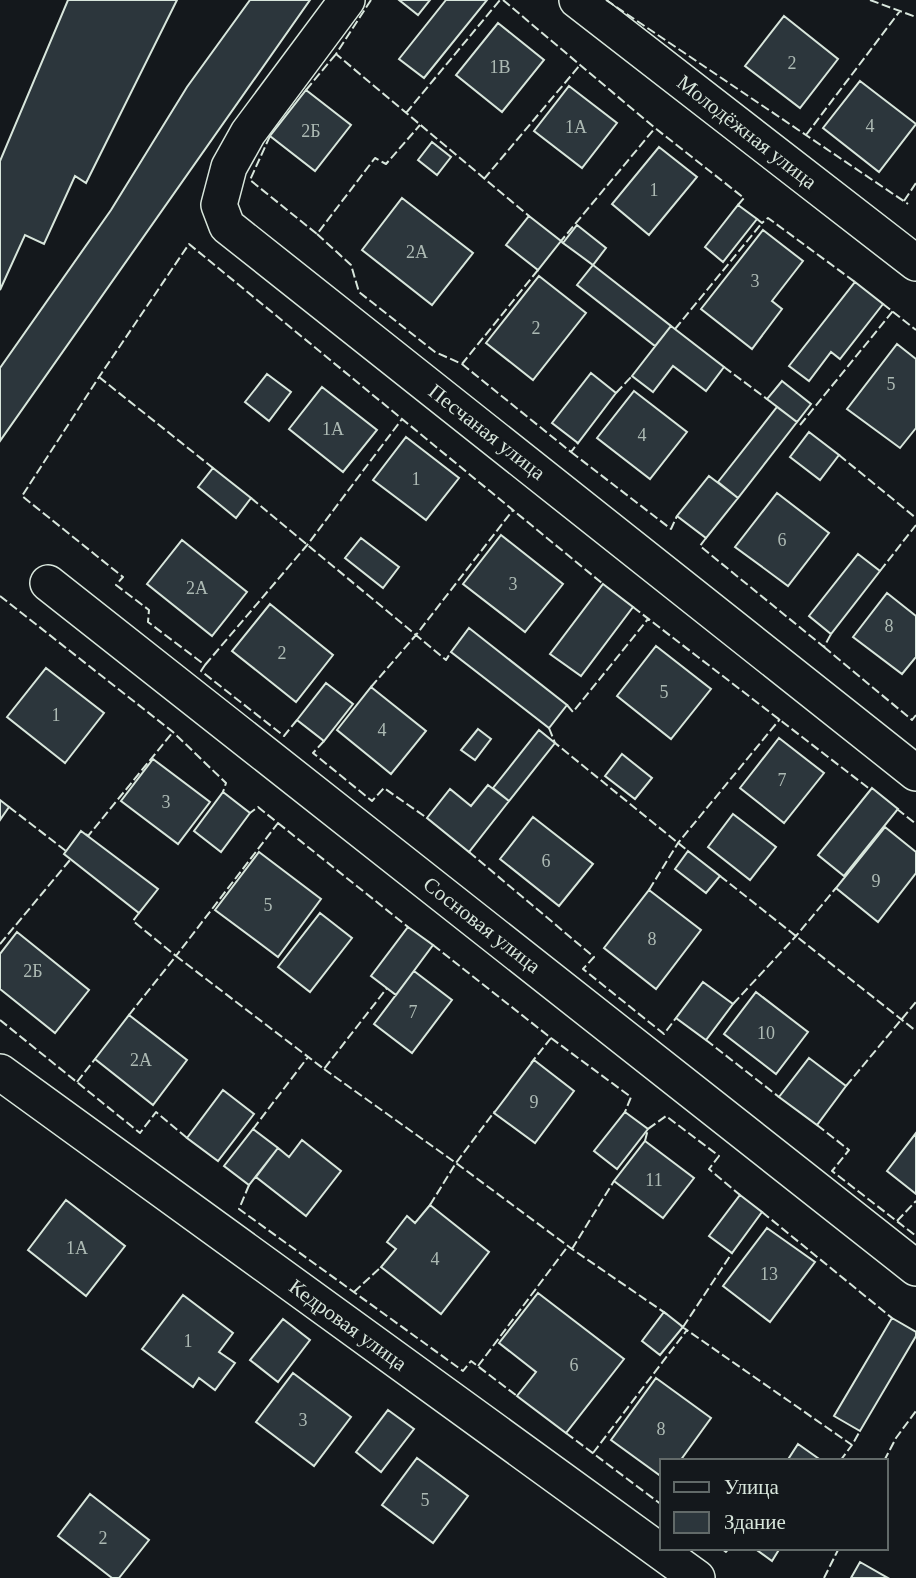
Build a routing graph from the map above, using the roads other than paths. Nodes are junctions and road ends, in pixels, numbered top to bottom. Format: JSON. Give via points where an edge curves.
{"nodes":[{"id":1,"x":347,"y":0,"type":"edge"},
{"id":2,"x":577,"y":0,"type":"edge"},
{"id":3,"x":916,"y":263,"type":"edge"},
{"id":4,"x":48,"y":583,"type":"dead end"},
{"id":5,"x":916,"y":773,"type":"edge"},
{"id":6,"x":0,"y":1072,"type":"edge"},
{"id":7,"x":916,"y":1268,"type":"edge"},
{"id":8,"x":697,"y":1578,"type":"edge"}],
"edges":[{"from":1,"to":5,"type":"street","name":"Песчаная улица","via":[[248,133],[229,167],[219,205],[227,226]]},
{"from":2,"to":3,"type":"street","name":"Молодёжная улица"},
{"from":4,"to":7,"type":"street","name":"Сосновая улица"},
{"from":6,"to":8,"type":"street","name":"Кедровая улица"}]}
